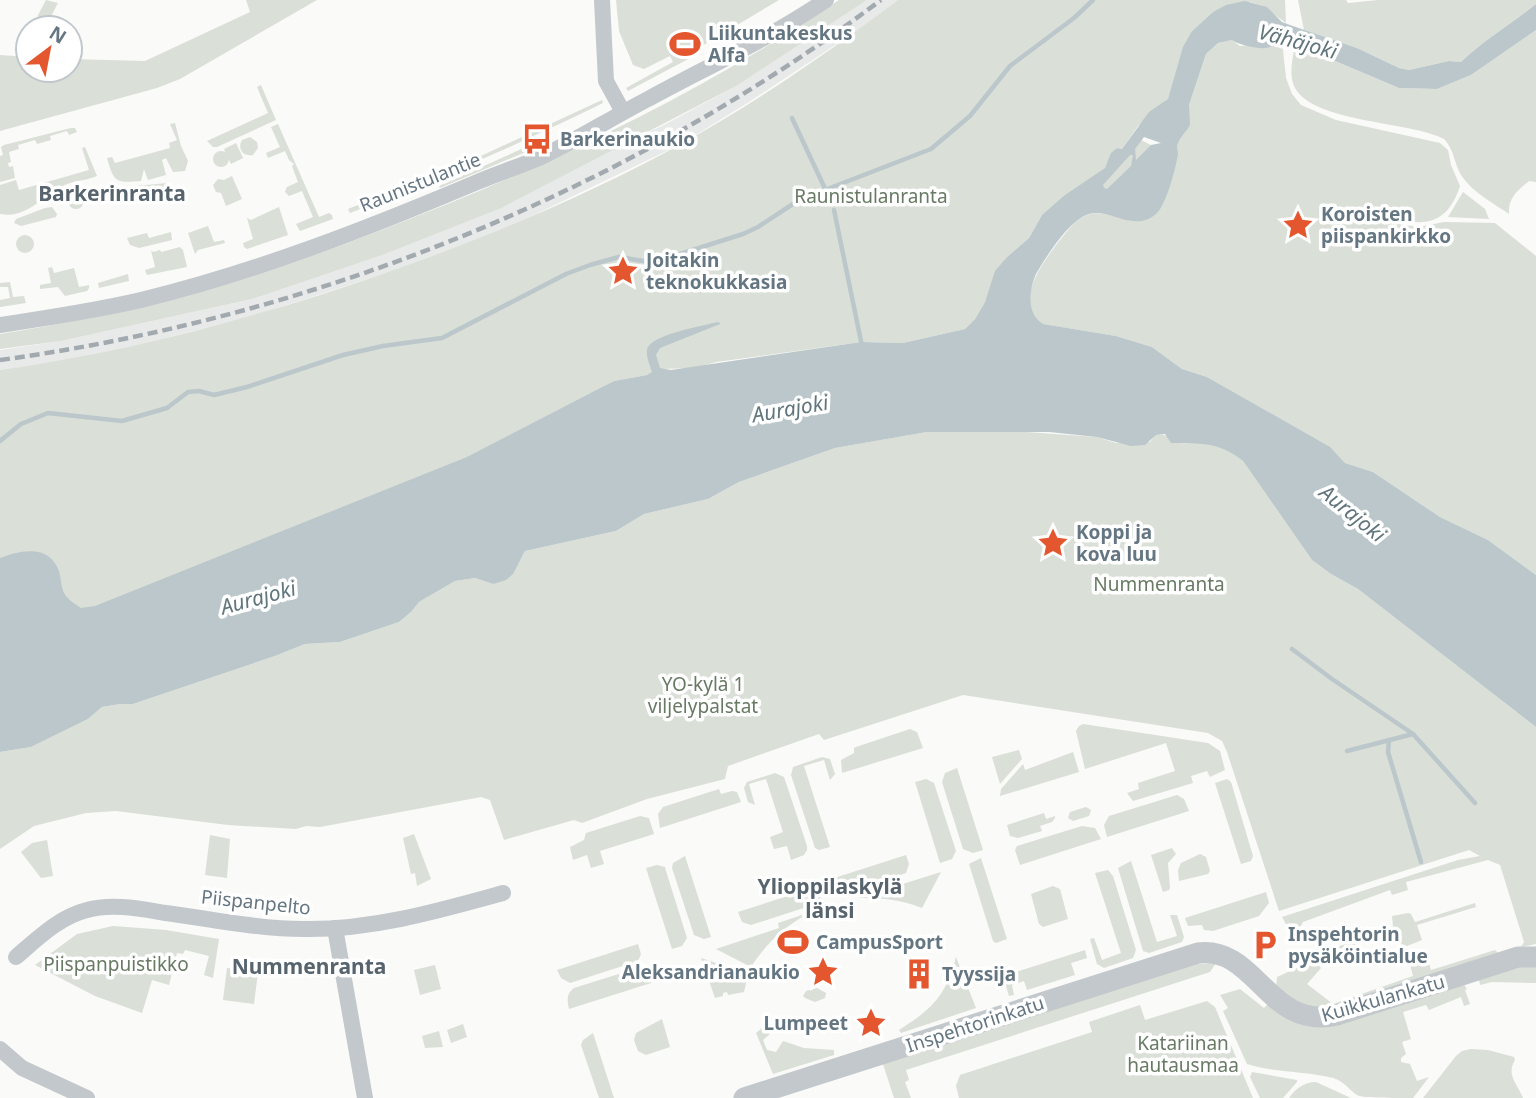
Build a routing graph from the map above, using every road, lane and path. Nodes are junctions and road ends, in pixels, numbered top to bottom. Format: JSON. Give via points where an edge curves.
{"nodes":[{"id":1,"x":602,"y":0,"type":"edge"},
{"id":2,"x":826,"y":0,"type":"edge"},
{"id":3,"x":623,"y":112,"type":"junction"},
{"id":4,"x":0,"y":325,"type":"edge"},
{"id":5,"x":503,"y":892,"type":"dead end"},
{"id":6,"x":335,"y":928,"type":"junction"},
{"id":7,"x":1208,"y":952,"type":"joint"},
{"id":8,"x":16,"y":957,"type":"dead end"},
{"id":9,"x":1536,"y":957,"type":"edge"},
{"id":10,"x":0,"y":1049,"type":"edge"},
{"id":11,"x":87,"y":1098,"type":"edge"},
{"id":12,"x":365,"y":1098,"type":"edge"},
{"id":13,"x":744,"y":1098,"type":"edge"}],
"edges":[{"from":1,"to":3,"type":"street","via":[[606,81]]},
{"from":2,"to":3,"type":"street","name":"Raunistulantie","via":[[731,57]]},
{"from":3,"to":4,"type":"street","name":"Raunistulantie","via":[[537,159],[304,251],[141,300]]},
{"from":5,"to":6,"type":"street","name":"Piispanpelto","via":[[426,915]]},
{"from":6,"to":8,"type":"street","name":"Piispanpelto","via":[[301,929],[98,908],[67,918]]},
{"from":6,"to":12,"type":"street"},
{"from":7,"to":9,"type":"street","name":"Kuikkulankatu","via":[[1235,962],[1294,1012],[1319,1018],[1518,957]]},
{"from":7,"to":13,"type":"street","name":"Inspehtorinkatu"},
{"from":10,"to":11,"type":"street","via":[[22,1068]]}]}
